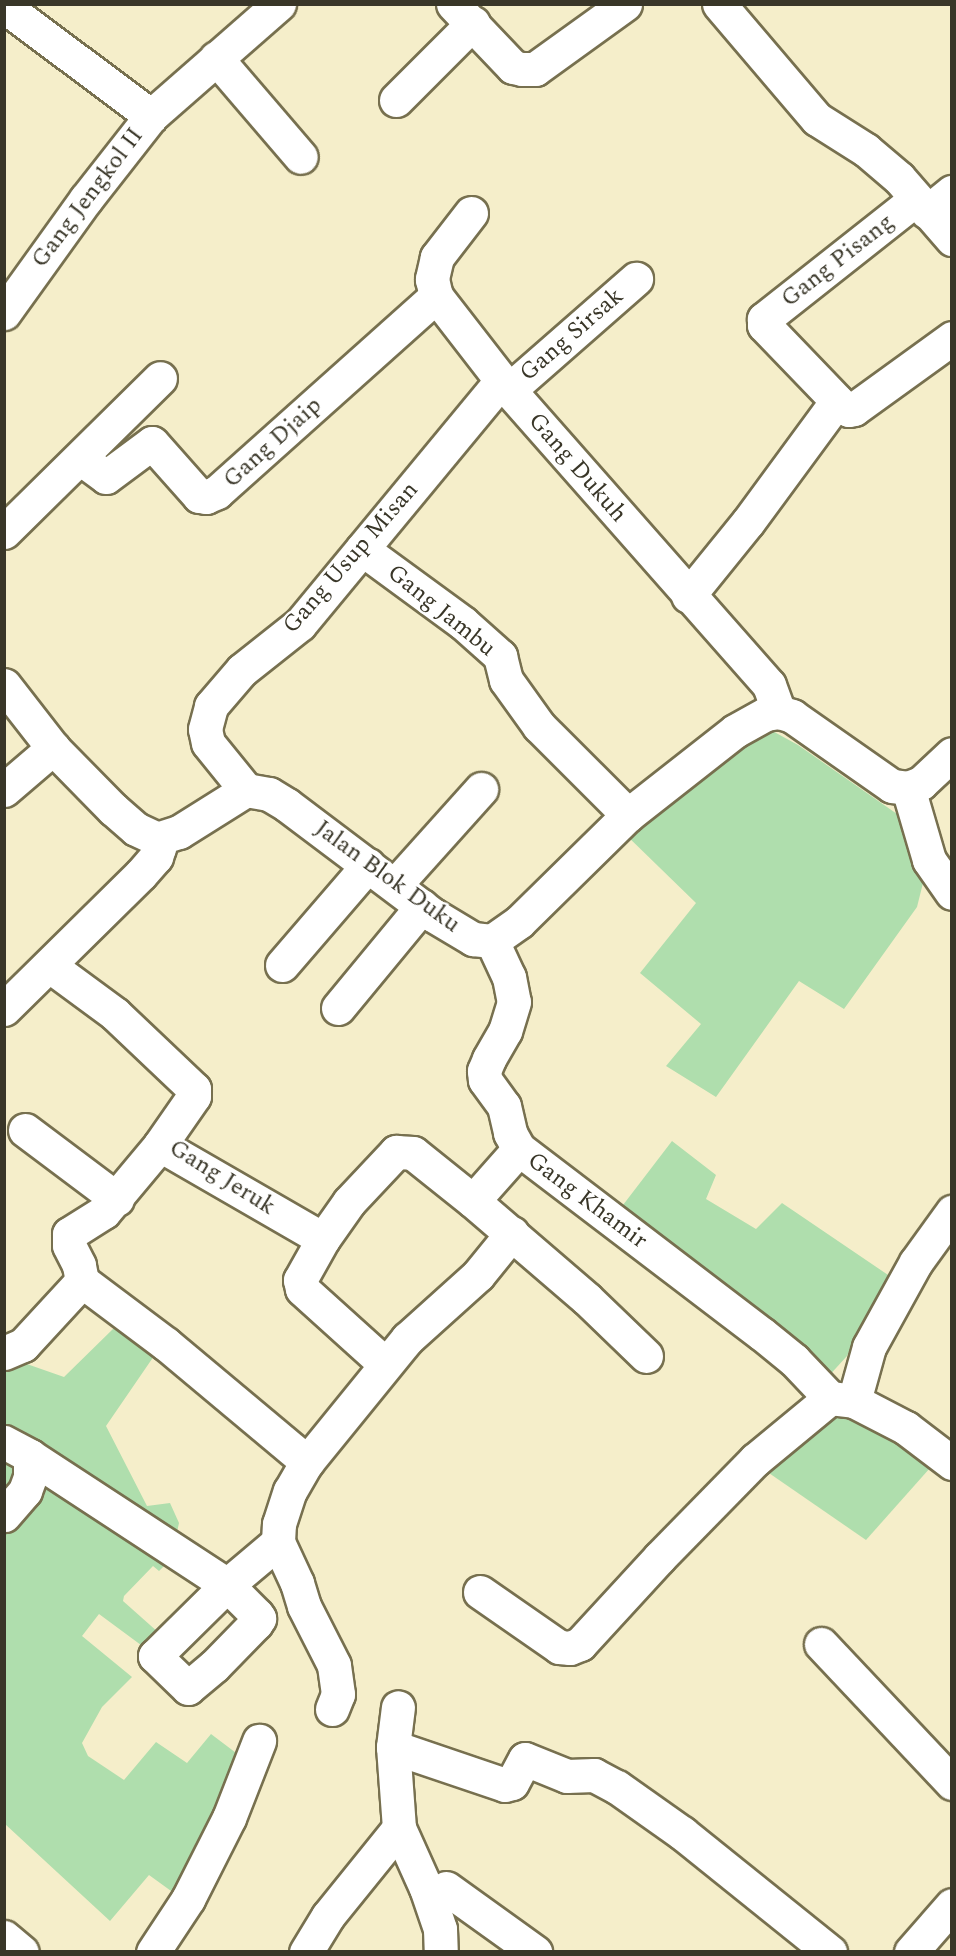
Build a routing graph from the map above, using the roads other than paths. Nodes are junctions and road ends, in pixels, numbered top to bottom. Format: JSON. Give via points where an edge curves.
{"nodes":[{"id":1,"x":279,"y":4,"type":"edge"},
{"id":2,"x":625,"y":4,"type":"edge"},
{"id":3,"x":719,"y":4,"type":"edge"},
{"id":4,"x":4,"y":6,"type":"edge"},
{"id":5,"x":463,"y":14,"type":"edge"},
{"id":6,"x":216,"y":58,"type":"junction"},
{"id":7,"x":396,"y":100,"type":"dead end"},
{"id":8,"x":151,"y":116,"type":"junction"},
{"id":9,"x":301,"y":158,"type":"dead end"},
{"id":10,"x":932,"y":201,"type":"edge"},
{"id":11,"x":471,"y":213,"type":"dead end"},
{"id":12,"x":951,"y":239,"type":"edge"},
{"id":13,"x":636,"y":279,"type":"dead end"},
{"id":14,"x":436,"y":296,"type":"junction"},
{"id":15,"x":4,"y":313,"type":"edge"},
{"id":16,"x":951,"y":338,"type":"edge"},
{"id":17,"x":160,"y":378,"type":"dead end"},
{"id":18,"x":505,"y":385,"type":"junction"},
{"id":19,"x":837,"y":401,"type":"junction"},
{"id":20,"x":80,"y":458,"type":"junction"},
{"id":21,"x":4,"y":532,"type":"edge"},
{"id":22,"x":363,"y":549,"type":"junction"},
{"id":23,"x":688,"y":596,"type":"junction"},
{"id":24,"x":4,"y":685,"type":"edge"},
{"id":25,"x":779,"y":712,"type":"junction"},
{"id":26,"x":53,"y":748,"type":"junction"},
{"id":27,"x":951,"y":754,"type":"edge"},
{"id":28,"x":908,"y":788,"type":"junction"},
{"id":29,"x":481,"y":789,"type":"dead end"},
{"id":30,"x":4,"y":790,"type":"edge"},
{"id":31,"x":246,"y":790,"type":"junction"},
{"id":32,"x":628,"y":815,"type":"junction"},
{"id":33,"x":157,"y":839,"type":"junction"},
{"id":34,"x":368,"y":865,"type":"junction"},
{"id":35,"x":395,"y":885,"type":"junction"},
{"id":36,"x":951,"y":893,"type":"edge"},
{"id":37,"x":423,"y":906,"type":"junction"},
{"id":38,"x":492,"y":941,"type":"junction"},
{"id":39,"x":282,"y":965,"type":"dead end"},
{"id":40,"x":50,"y":966,"type":"junction"},
{"id":41,"x":338,"y":1008,"type":"dead end"},
{"id":42,"x":4,"y":1009,"type":"edge"},
{"id":43,"x":25,"y":1130,"type":"dead end"},
{"id":44,"x":160,"y":1145,"type":"junction"},
{"id":45,"x":519,"y":1149,"type":"junction"},
{"id":46,"x":117,"y":1199,"type":"junction"},
{"id":47,"x":473,"y":1201,"type":"junction"},
{"id":48,"x":951,"y":1212,"type":"edge"},
{"id":49,"x":512,"y":1233,"type":"junction"},
{"id":50,"x":323,"y":1239,"type":"junction"},
{"id":51,"x":82,"y":1281,"type":"junction"},
{"id":52,"x":11,"y":1344,"type":"edge"},
{"id":53,"x":646,"y":1356,"type":"dead end"},
{"id":54,"x":385,"y":1364,"type":"junction"},
{"id":55,"x":842,"y":1400,"type":"junction"},
{"id":56,"x":17,"y":1449,"type":"edge"},
{"id":57,"x":950,"y":1460,"type":"edge"},
{"id":58,"x":308,"y":1462,"type":"junction"},
{"id":59,"x":4,"y":1515,"type":"edge"},
{"id":60,"x":278,"y":1542,"type":"junction"},
{"id":61,"x":480,"y":1592,"type":"dead end"},
{"id":62,"x":821,"y":1644,"type":"dead end"},
{"id":63,"x":398,"y":1707,"type":"dead end"},
{"id":64,"x":332,"y":1708,"type":"dead end"},
{"id":65,"x":260,"y":1741,"type":"dead end"},
{"id":66,"x":393,"y":1747,"type":"junction"},
{"id":67,"x":951,"y":1783,"type":"edge"},
{"id":68,"x":399,"y":1828,"type":"junction"},
{"id":69,"x":446,"y":1888,"type":"dead end"},
{"id":70,"x":951,"y":1905,"type":"edge"},
{"id":71,"x":4,"y":1937,"type":"edge"},
{"id":72,"x":22,"y":1952,"type":"edge"},
{"id":73,"x":153,"y":1952,"type":"edge"},
{"id":74,"x":306,"y":1952,"type":"edge"},
{"id":75,"x":441,"y":1952,"type":"edge"},
{"id":76,"x":535,"y":1952,"type":"edge"},
{"id":77,"x":830,"y":1952,"type":"edge"},
{"id":78,"x":911,"y":1952,"type":"edge"}],
"edges":[{"from":1,"to":6,"type":"street"},
{"from":2,"to":5,"type":"street","via":[[535,69],[513,66]]},
{"from":3,"to":10,"type":"street","via":[[817,119]]},
{"from":4,"to":8,"type":"street","name":"Gang Jengkol II"},
{"from":5,"to":7,"type":"street"},
{"from":6,"to":8,"type":"street"},
{"from":6,"to":9,"type":"street"},
{"from":8,"to":15,"type":"street","name":"Gang Jengkol II"},
{"from":10,"to":12,"type":"street"},
{"from":10,"to":19,"type":"street","name":"Gang Pisang","via":[[764,319],[764,325]]},
{"from":11,"to":14,"type":"street","via":[[437,257],[432,279]]},
{"from":13,"to":18,"type":"street","name":"Gang Sirsak"},
{"from":14,"to":18,"type":"street","name":"Gang Dukuh"},
{"from":14,"to":20,"type":"street","name":"Gang Djaip","via":[[218,492],[199,496],[152,443],[106,477]]},
{"from":16,"to":19,"type":"street","via":[[854,409],[844,408]]},
{"from":17,"to":20,"type":"street"},
{"from":18,"to":22,"type":"street","name":"Gang Usup Misan","via":[[401,499]]},
{"from":18,"to":23,"type":"street","name":"Gang Dukuh"},
{"from":19,"to":23,"type":"street"},
{"from":20,"to":21,"type":"street"},
{"from":22,"to":31,"type":"street","name":"Gang Usup Misan","via":[[300,624],[242,670],[211,706],[205,729],[208,743]]},
{"from":22,"to":32,"type":"street","name":"Gang Jambu","via":[[463,623],[500,656],[506,680],[539,726]]},
{"from":23,"to":25,"type":"street","name":"Gang Dukuh","via":[[769,685]]},
{"from":24,"to":26,"type":"street"},
{"from":25,"to":28,"type":"street","via":[[792,716],[892,786]]},
{"from":25,"to":32,"type":"street","name":"Jalan Blok Duku","via":[[766,714],[735,731]]},
{"from":26,"to":30,"type":"street"},
{"from":26,"to":33,"type":"street","via":[[113,809],[136,829]]},
{"from":27,"to":28,"type":"street","via":[[921,783]]},
{"from":28,"to":36,"type":"street","via":[[929,860]]},
{"from":29,"to":35,"type":"street"},
{"from":31,"to":33,"type":"street","via":[[179,832]]},
{"from":31,"to":34,"type":"street","name":"Jalan Blok Duku","via":[[268,794],[287,805]]},
{"from":32,"to":38,"type":"street","name":"Jalan Blok Duku","via":[[519,922]]},
{"from":33,"to":40,"type":"street","via":[[156,857]]},
{"from":34,"to":35,"type":"street","name":"Jalan Blok Duku"},
{"from":34,"to":39,"type":"street"},
{"from":35,"to":37,"type":"street","name":"Jalan Blok Duku"},
{"from":37,"to":38,"type":"street","name":"Jalan Blok Duku","via":[[472,939]]},
{"from":37,"to":41,"type":"street"},
{"from":38,"to":45,"type":"street","name":"Gang Khamir","via":[[509,977],[514,1002],[505,1031],[486,1065],[485,1080],[504,1106],[510,1133]]},
{"from":40,"to":42,"type":"street"},
{"from":40,"to":44,"type":"street","name":"Gang Jeruk","via":[[115,1014],[194,1089],[194,1096]]},
{"from":43,"to":46,"type":"street"},
{"from":44,"to":46,"type":"street"},
{"from":44,"to":50,"type":"street","name":"Gang Jeruk"},
{"from":45,"to":47,"type":"street"},
{"from":45,"to":55,"type":"street","name":"Gang Khamir","via":[[770,1340]]},
{"from":46,"to":51,"type":"street","via":[[95,1219],[69,1234]]},
{"from":47,"to":49,"type":"street"},
{"from":47,"to":50,"type":"street","via":[[413,1153],[396,1152],[349,1202]]},
{"from":48,"to":55,"type":"street","via":[[916,1262]]},
{"from":49,"to":53,"type":"street"},
{"from":49,"to":54,"type":"street","via":[[478,1275]]},
{"from":50,"to":54,"type":"street","via":[[300,1280],[302,1289]]},
{"from":51,"to":52,"type":"street"},
{"from":51,"to":58,"type":"street","via":[[166,1344]]},
{"from":54,"to":58,"type":"street"},
{"from":55,"to":57,"type":"street","name":"Gang Khamir","via":[[906,1428]]},
{"from":55,"to":61,"type":"street","via":[[754,1460],[580,1644],[559,1647]]},
{"from":56,"to":59,"type":"street","via":[[30,1477],[26,1491]]},
{"from":56,"to":60,"type":"street","via":[[227,1585]]},
{"from":58,"to":60,"type":"street","via":[[290,1491],[279,1524]]},
{"from":60,"to":64,"type":"street","via":[[334,1665],[338,1694]]},
{"from":62,"to":67,"type":"street"},
{"from":63,"to":66,"type":"street"},
{"from":65,"to":73,"type":"street","via":[[229,1818],[193,1889]]},
{"from":66,"to":68,"type":"street"},
{"from":66,"to":77,"type":"street","via":[[505,1785],[512,1783],[525,1759],[567,1776],[594,1776],[617,1787],[682,1833]]},
{"from":68,"to":74,"type":"street","via":[[328,1916]]},
{"from":68,"to":75,"type":"street","via":[[440,1929]]},
{"from":69,"to":76,"type":"street"},
{"from":70,"to":78,"type":"street"},
{"from":71,"to":72,"type":"street"}]}
